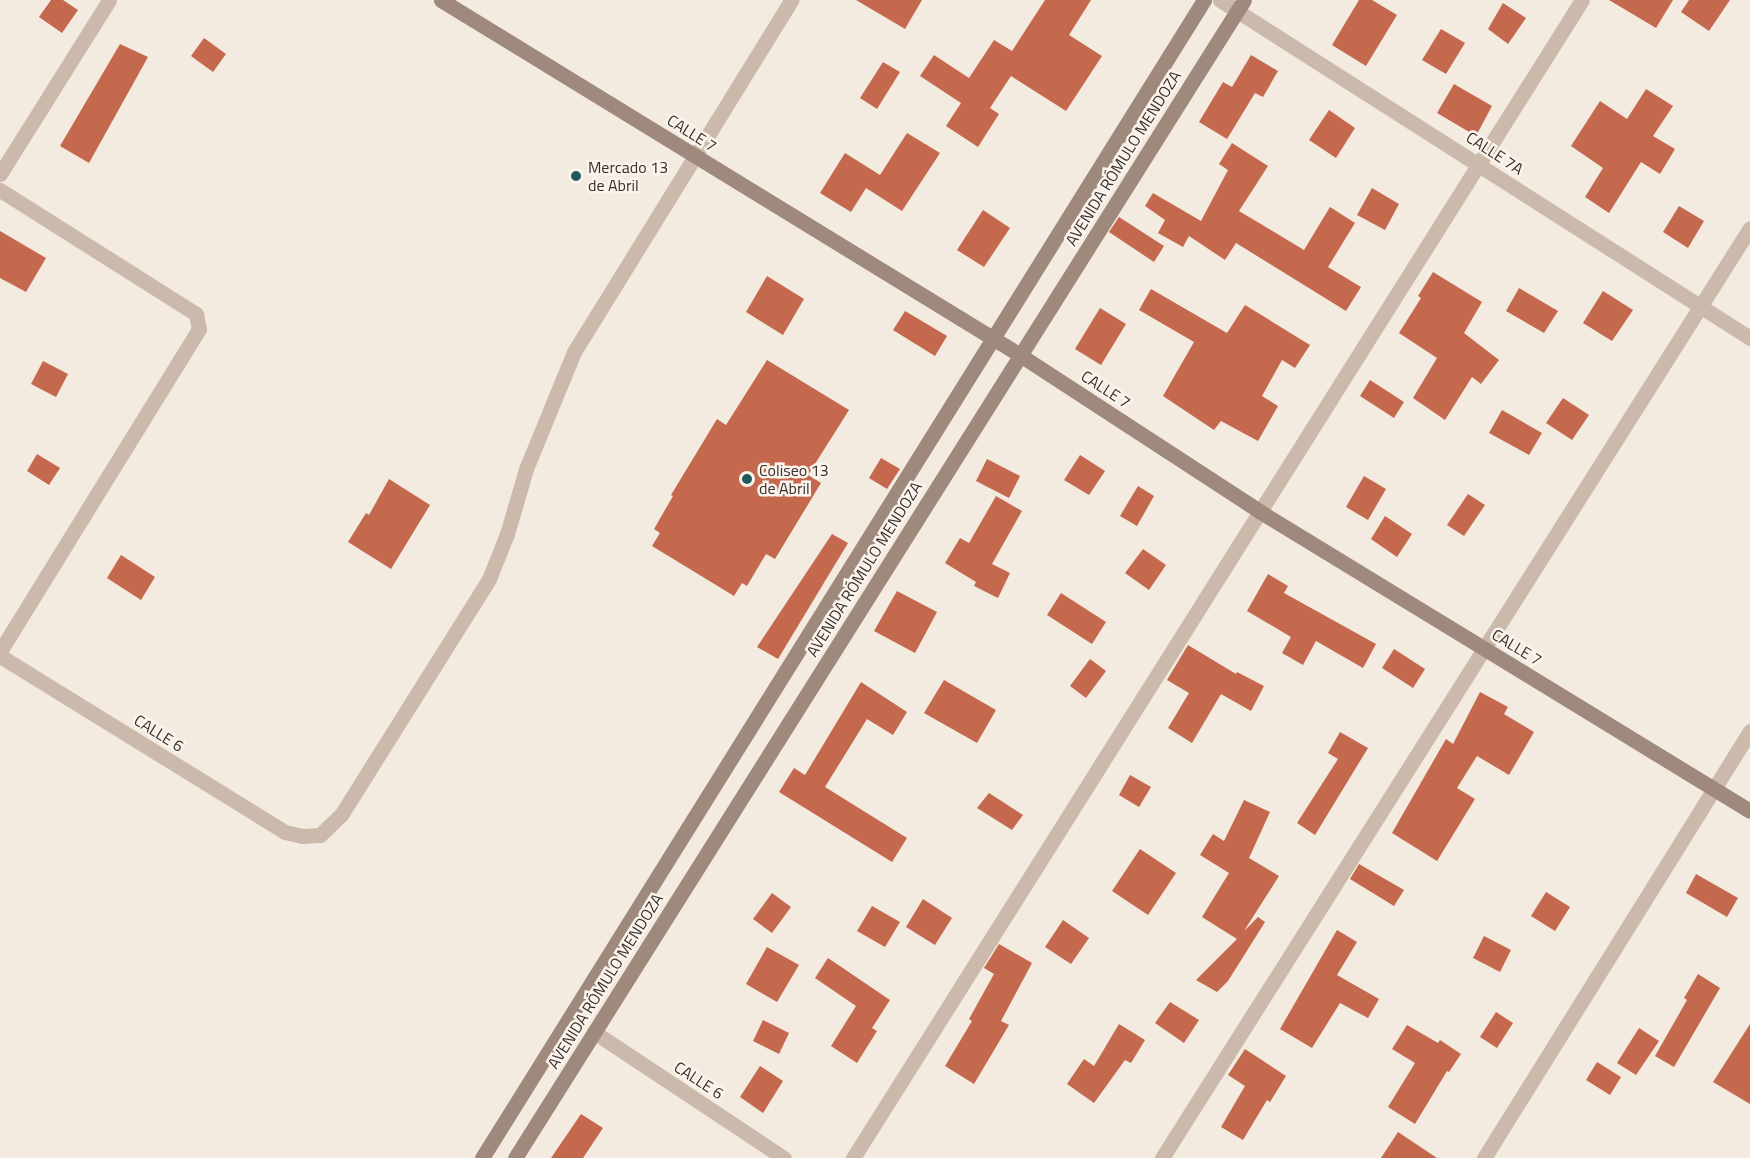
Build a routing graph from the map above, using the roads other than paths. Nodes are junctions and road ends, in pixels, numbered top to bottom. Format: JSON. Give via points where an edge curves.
{"nodes":[{"id":1,"x":109,"y":0,"type":"edge"},
{"id":2,"x":441,"y":0,"type":"edge"},
{"id":3,"x":791,"y":0,"type":"edge"},
{"id":4,"x":1204,"y":0,"type":"edge"},
{"id":5,"x":1220,"y":0,"type":"edge"},
{"id":6,"x":1582,"y":0,"type":"edge"},
{"id":7,"x":1241,"y":5,"type":"edge"},
{"id":8,"x":695,"y":156,"type":"junction"},
{"id":9,"x":1478,"y":163,"type":"junction"},
{"id":10,"x":0,"y":174,"type":"edge"},
{"id":11,"x":0,"y":190,"type":"edge"},
{"id":12,"x":1750,"y":228,"type":"edge"},
{"id":13,"x":1700,"y":306,"type":"junction"},
{"id":14,"x":1750,"y":338,"type":"edge"},
{"id":15,"x":993,"y":339,"type":"junction"},
{"id":16,"x":1020,"y":355,"type":"junction"},
{"id":17,"x":1259,"y":511,"type":"junction"},
{"id":18,"x":1484,"y":648,"type":"junction"},
{"id":19,"x":0,"y":651,"type":"edge"},
{"id":20,"x":0,"y":656,"type":"edge"},
{"id":21,"x":1750,"y":731,"type":"edge"},
{"id":22,"x":1714,"y":789,"type":"junction"},
{"id":23,"x":1750,"y":811,"type":"edge"},
{"id":24,"x":594,"y":1032,"type":"junction"},
{"id":25,"x":482,"y":1158,"type":"edge"},
{"id":26,"x":515,"y":1158,"type":"edge"},
{"id":27,"x":784,"y":1158,"type":"edge"},
{"id":28,"x":853,"y":1158,"type":"edge"},
{"id":29,"x":1162,"y":1158,"type":"edge"},
{"id":30,"x":1484,"y":1158,"type":"edge"}],
"edges":[{"from":1,"to":10,"type":"street"},
{"from":2,"to":8,"type":"street","name":"CALLE 7"},
{"from":3,"to":8,"type":"street"},
{"from":4,"to":15,"type":"street","name":"AVENIDA RÓMULO MENDOZA"},
{"from":5,"to":7,"type":"street","name":"CALLE 7A"},
{"from":6,"to":9,"type":"street"},
{"from":7,"to":9,"type":"street","name":"CALLE 7A"},
{"from":7,"to":16,"type":"street","name":"AVENIDA RÓMULO MENDOZA"},
{"from":8,"to":15,"type":"street","name":"CALLE 7"},
{"from":8,"to":20,"type":"street","name":"CALLE 6","via":[[574,352],[526,469],[489,579],[341,815],[320,835],[302,836],[285,831]]},
{"from":9,"to":13,"type":"street","name":"CALLE 7A"},
{"from":9,"to":17,"type":"street"},
{"from":11,"to":19,"type":"street","via":[[196,314],[199,328]]},
{"from":12,"to":13,"type":"street"},
{"from":13,"to":14,"type":"street","name":"CALLE 7A"},
{"from":13,"to":18,"type":"street"},
{"from":15,"to":16,"type":"street","name":"CALLE 7"},
{"from":15,"to":25,"type":"street","name":"AVENIDA RÓMULO MENDOZA"},
{"from":16,"to":17,"type":"street","name":"CALLE 7"},
{"from":16,"to":24,"type":"street","name":"AVENIDA RÓMULO MENDOZA"},
{"from":17,"to":18,"type":"street","name":"CALLE 7"},
{"from":17,"to":28,"type":"street"},
{"from":18,"to":22,"type":"street","name":"CALLE 7"},
{"from":18,"to":29,"type":"street"},
{"from":21,"to":22,"type":"street"},
{"from":22,"to":23,"type":"street","name":"CALLE 7"},
{"from":22,"to":30,"type":"street"},
{"from":24,"to":26,"type":"street","name":"AVENIDA RÓMULO MENDOZA"},
{"from":24,"to":27,"type":"street","name":"CALLE 6"}]}
